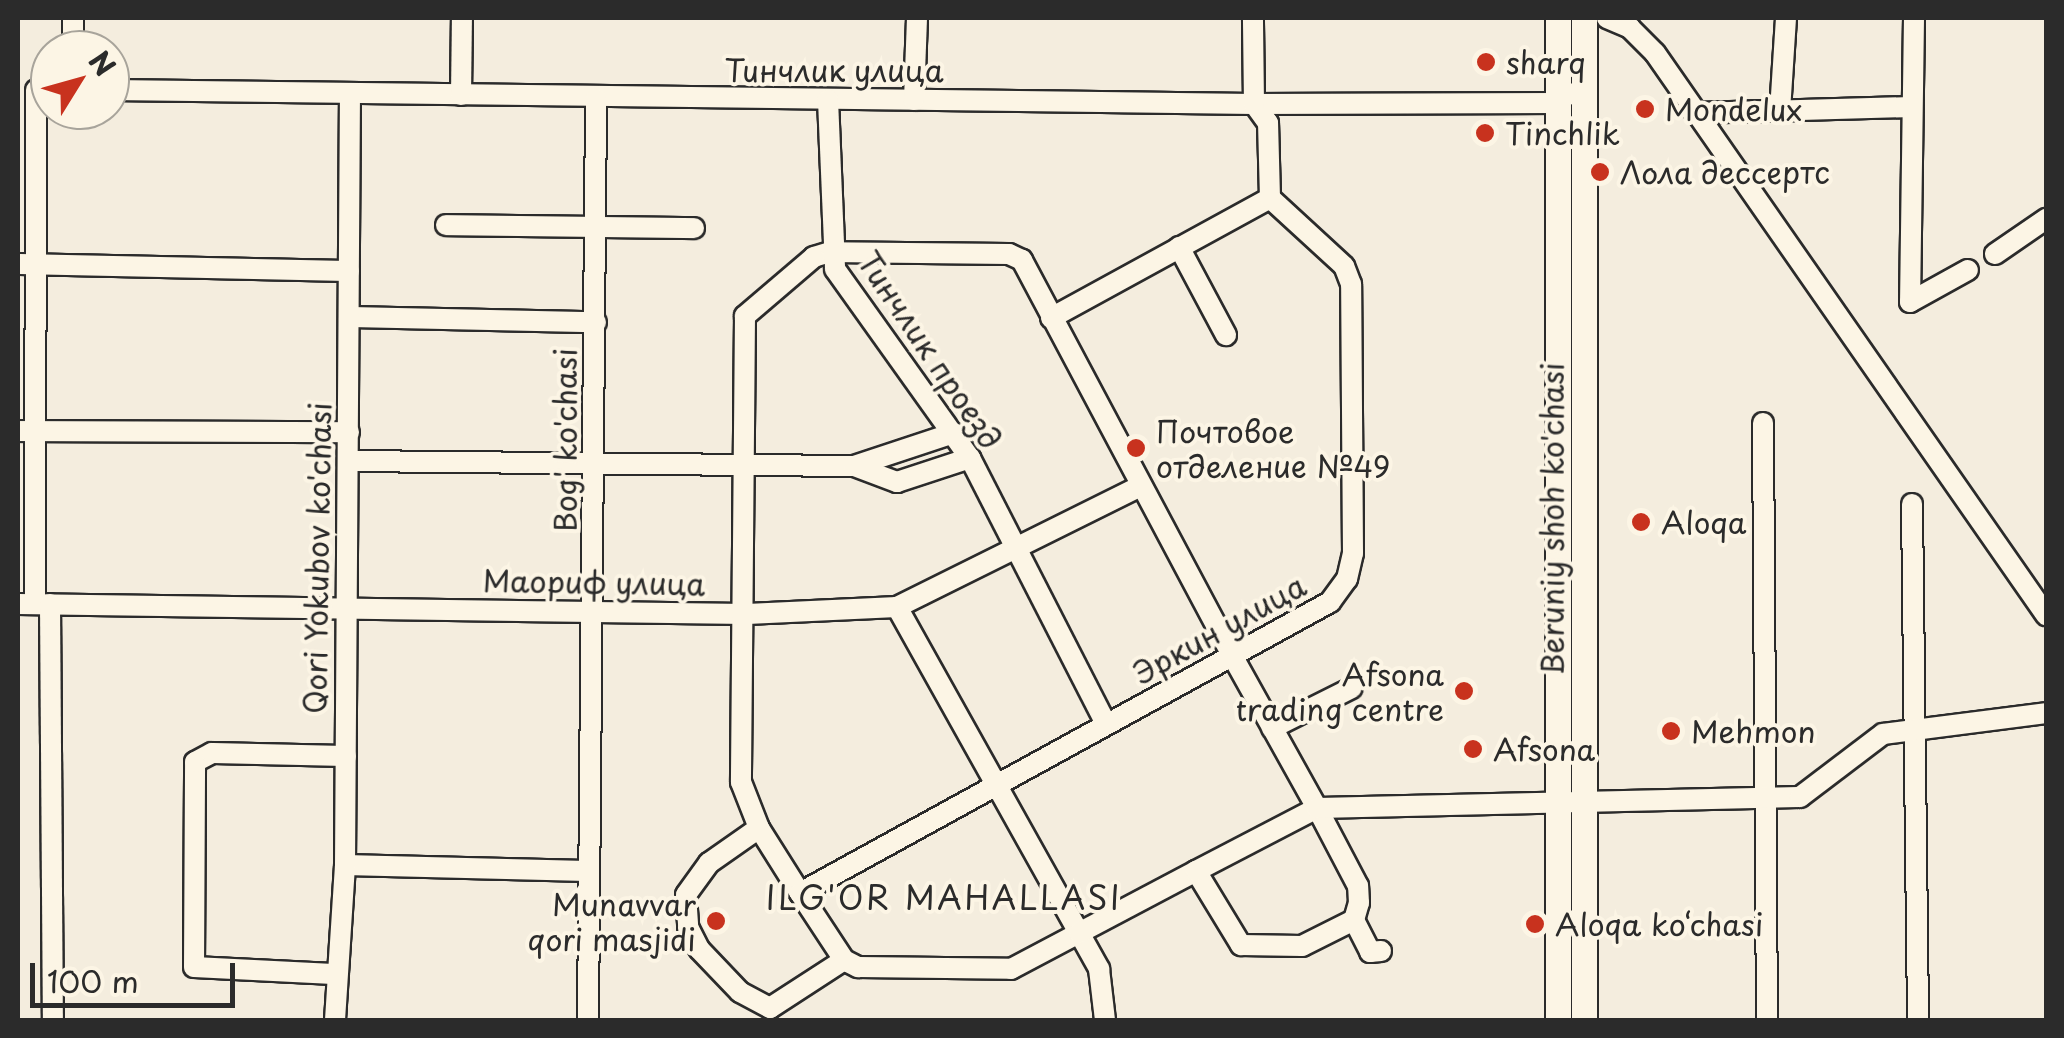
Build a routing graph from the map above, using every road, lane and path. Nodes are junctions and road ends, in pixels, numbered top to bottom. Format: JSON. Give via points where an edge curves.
{"nodes":[{"id":1,"x":462,"y":18,"type":"edge"},
{"id":2,"x":917,"y":18,"type":"edge"},
{"id":3,"x":1254,"y":18,"type":"edge"},
{"id":4,"x":1558,"y":18,"type":"edge"},
{"id":5,"x":1584,"y":18,"type":"edge"},
{"id":6,"x":1607,"y":18,"type":"edge"},
{"id":7,"x":1786,"y":18,"type":"edge"},
{"id":8,"x":1914,"y":18,"type":"edge"},
{"id":9,"x":1584,"y":78,"type":"junction"},
{"id":10,"x":130,"y":90,"type":"edge"},
{"id":11,"x":350,"y":95,"type":"junction"},
{"id":12,"x":462,"y":96,"type":"junction"},
{"id":13,"x":596,"y":99,"type":"junction"},
{"id":14,"x":828,"y":100,"type":"junction"},
{"id":15,"x":914,"y":100,"type":"junction"},
{"id":16,"x":1558,"y":103,"type":"junction"},
{"id":17,"x":1254,"y":104,"type":"junction"},
{"id":18,"x":1912,"y":107,"type":"junction"},
{"id":19,"x":1780,"y":111,"type":"junction"},
{"id":20,"x":1694,"y":114,"type":"junction"},
{"id":21,"x":33,"y":130,"type":"edge"},
{"id":22,"x":1584,"y":144,"type":"junction"},
{"id":23,"x":1270,"y":198,"type":"junction"},
{"id":24,"x":2046,"y":219,"type":"edge"},
{"id":25,"x":595,"y":224,"type":"junction"},
{"id":26,"x":446,"y":225,"type":"dead end"},
{"id":27,"x":694,"y":228,"type":"dead end"},
{"id":28,"x":1179,"y":246,"type":"junction"},
{"id":29,"x":830,"y":252,"type":"junction"},
{"id":30,"x":1994,"y":254,"type":"dead end"},
{"id":31,"x":25,"y":264,"type":"edge"},
{"id":32,"x":1968,"y":270,"type":"dead end"},
{"id":33,"x":350,"y":271,"type":"junction"},
{"id":34,"x":349,"y":317,"type":"junction"},
{"id":35,"x":1051,"y":318,"type":"junction"},
{"id":36,"x":596,"y":322,"type":"junction"},
{"id":37,"x":1226,"y":335,"type":"dead end"},
{"id":38,"x":1763,"y":423,"type":"dead end"},
{"id":39,"x":24,"y":431,"type":"edge"},
{"id":40,"x":349,"y":432,"type":"junction"},
{"id":41,"x":954,"y":433,"type":"junction"},
{"id":42,"x":970,"y":458,"type":"junction"},
{"id":43,"x":349,"y":461,"type":"junction"},
{"id":44,"x":595,"y":464,"type":"junction"},
{"id":45,"x":740,"y":465,"type":"junction"},
{"id":46,"x":854,"y":466,"type":"junction"},
{"id":47,"x":1141,"y":486,"type":"junction"},
{"id":48,"x":1912,"y":504,"type":"dead end"},
{"id":49,"x":1013,"y":548,"type":"junction"},
{"id":50,"x":34,"y":604,"type":"edge"},
{"id":51,"x":897,"y":607,"type":"junction"},
{"id":52,"x":344,"y":610,"type":"junction"},
{"id":53,"x":594,"y":611,"type":"junction"},
{"id":54,"x":747,"y":614,"type":"junction"},
{"id":55,"x":2046,"y":615,"type":"edge"},
{"id":56,"x":1233,"y":657,"type":"junction"},
{"id":57,"x":1352,"y":688,"type":"dead end"},
{"id":58,"x":2046,"y":713,"type":"edge"},
{"id":59,"x":1106,"y":724,"type":"junction"},
{"id":60,"x":1272,"y":728,"type":"junction"},
{"id":61,"x":1914,"y":731,"type":"junction"},
{"id":62,"x":346,"y":756,"type":"junction"},
{"id":63,"x":996,"y":784,"type":"junction"},
{"id":64,"x":1766,"y":797,"type":"junction"},
{"id":65,"x":1584,"y":799,"type":"junction"},
{"id":66,"x":1558,"y":802,"type":"junction"},
{"id":67,"x":1317,"y":808,"type":"junction"},
{"id":68,"x":758,"y":828,"type":"junction"},
{"id":69,"x":345,"y":865,"type":"junction"},
{"id":70,"x":588,"y":870,"type":"junction"},
{"id":71,"x":1196,"y":871,"type":"junction"},
{"id":72,"x":800,"y":894,"type":"junction"},
{"id":73,"x":1354,"y":920,"type":"junction"},
{"id":74,"x":1079,"y":933,"type":"junction"},
{"id":75,"x":1380,"y":951,"type":"dead end"},
{"id":76,"x":844,"y":960,"type":"junction"},
{"id":77,"x":333,"y":974,"type":"junction"},
{"id":78,"x":53,"y":1020,"type":"edge"},
{"id":79,"x":334,"y":1020,"type":"edge"},
{"id":80,"x":588,"y":1020,"type":"edge"},
{"id":81,"x":1105,"y":1020,"type":"edge"},
{"id":82,"x":1558,"y":1020,"type":"edge"},
{"id":83,"x":1584,"y":1020,"type":"edge"},
{"id":84,"x":1767,"y":1020,"type":"edge"},
{"id":85,"x":1918,"y":1020,"type":"edge"}],
"edges":[{"from":1,"to":12,"type":"street"},
{"from":2,"to":15,"type":"street"},
{"from":3,"to":17,"type":"street"},
{"from":4,"to":16,"type":"main road","name":"Beruniy shoh ko'chasi"},
{"from":5,"to":9,"type":"main road","name":"Beruniy shoh ko'chasi"},
{"from":6,"to":20,"type":"street","via":[[1630,28],[1655,53]]},
{"from":7,"to":19,"type":"street"},
{"from":8,"to":18,"type":"street"},
{"from":9,"to":16,"type":"street"},
{"from":9,"to":22,"type":"main road","name":"Beruniy shoh ko'chasi"},
{"from":10,"to":11,"type":"street","name":"Тинчлик улица"},
{"from":11,"to":12,"type":"street","name":"Тинчлик улица"},
{"from":11,"to":33,"type":"street","name":"Qori Yokubov ko'chasi"},
{"from":12,"to":13,"type":"street","name":"Тинчлик улица"},
{"from":13,"to":14,"type":"street","name":"Тинчлик улица"},
{"from":13,"to":25,"type":"street","name":"Bog' ko'chasi"},
{"from":14,"to":15,"type":"street","name":"Тинчлик улица"},
{"from":14,"to":29,"type":"street","name":"Тинчлик проезд"},
{"from":15,"to":17,"type":"street","name":"Тинчлик улица"},
{"from":16,"to":17,"type":"street","name":"Тинчлик улица"},
{"from":16,"to":22,"type":"street"},
{"from":16,"to":66,"type":"main road","name":"Beruniy shoh ko'chasi"},
{"from":17,"to":23,"type":"street","via":[[1268,124]]},
{"from":18,"to":19,"type":"street"},
{"from":18,"to":32,"type":"street","via":[[1910,302]]},
{"from":19,"to":20,"type":"street"},
{"from":20,"to":55,"type":"street"},
{"from":21,"to":31,"type":"street"},
{"from":22,"to":65,"type":"main road","name":"Beruniy shoh ko'chasi"},
{"from":23,"to":28,"type":"street"},
{"from":23,"to":56,"type":"street","name":"Эркин улица","via":[[1344,266],[1351,284],[1353,552],[1347,579],[1330,602]]},
{"from":24,"to":30,"type":"street"},
{"from":25,"to":26,"type":"street"},
{"from":25,"to":27,"type":"street"},
{"from":25,"to":36,"type":"street","name":"Bog' ko'chasi"},
{"from":28,"to":35,"type":"street"},
{"from":28,"to":37,"type":"street"},
{"from":29,"to":35,"type":"street","via":[[1017,256]]},
{"from":29,"to":41,"type":"street","name":"Тинчлик проезд","via":[[835,269]]},
{"from":29,"to":45,"type":"street","via":[[802,265],[745,316]]},
{"from":31,"to":33,"type":"street"},
{"from":31,"to":39,"type":"street"},
{"from":33,"to":34,"type":"street","name":"Qori Yokubov ko'chasi"},
{"from":34,"to":36,"type":"street"},
{"from":34,"to":40,"type":"street","name":"Qori Yokubov ko'chasi"},
{"from":35,"to":47,"type":"street"},
{"from":36,"to":44,"type":"street","name":"Bog' ko'chasi"},
{"from":38,"to":64,"type":"street"},
{"from":39,"to":40,"type":"street"},
{"from":39,"to":50,"type":"street"},
{"from":40,"to":43,"type":"street","name":"Qori Yokubov ko'chasi"},
{"from":41,"to":42,"type":"street","name":"Тинчлик проезд"},
{"from":41,"to":46,"type":"street"},
{"from":42,"to":46,"type":"street","via":[[896,482]]},
{"from":42,"to":49,"type":"street","name":"Тинчлик проезд"},
{"from":43,"to":44,"type":"street"},
{"from":43,"to":52,"type":"street","name":"Qori Yokubov ko'chasi"},
{"from":44,"to":45,"type":"street"},
{"from":44,"to":53,"type":"street","name":"Bog' ko'chasi"},
{"from":45,"to":46,"type":"street"},
{"from":45,"to":54,"type":"street"},
{"from":47,"to":49,"type":"street","name":"Маориф улица"},
{"from":47,"to":56,"type":"street"},
{"from":48,"to":61,"type":"street"},
{"from":49,"to":51,"type":"street","name":"Маориф улица"},
{"from":49,"to":59,"type":"street","name":"Тинчлик проезд"},
{"from":50,"to":52,"type":"street","name":"Маориф улица"},
{"from":50,"to":78,"type":"street"},
{"from":51,"to":54,"type":"street","name":"Маориф улица"},
{"from":51,"to":63,"type":"street"},
{"from":52,"to":53,"type":"street","name":"Маориф улица"},
{"from":52,"to":62,"type":"street","name":"Qori Yokubov ko'chasi"},
{"from":53,"to":54,"type":"street","name":"Маориф улица"},
{"from":53,"to":70,"type":"street","name":"Bog' ko'chasi"},
{"from":54,"to":68,"type":"street","via":[[741,782]]},
{"from":56,"to":59,"type":"street","name":"Эркин улица"},
{"from":56,"to":60,"type":"street"},
{"from":57,"to":60,"type":"street"},
{"from":58,"to":61,"type":"street"},
{"from":59,"to":63,"type":"street","name":"Эркин улица"},
{"from":60,"to":67,"type":"street"},
{"from":61,"to":64,"type":"street","via":[[1870,740],[1800,796]]},
{"from":61,"to":85,"type":"street"},
{"from":62,"to":69,"type":"street","name":"Qori Yokubov ko'chasi"},
{"from":62,"to":77,"type":"street","via":[[212,753],[195,762],[194,966]]},
{"from":63,"to":72,"type":"street","name":"Эркин улица"},
{"from":63,"to":74,"type":"street"},
{"from":64,"to":65,"type":"street"},
{"from":64,"to":84,"type":"street"},
{"from":65,"to":66,"type":"street"},
{"from":65,"to":83,"type":"main road","name":"Beruniy shoh ko'chasi"},
{"from":66,"to":67,"type":"street"},
{"from":66,"to":82,"type":"main road","name":"Beruniy shoh ko'chasi"},
{"from":67,"to":71,"type":"street"},
{"from":67,"to":73,"type":"street","via":[[1358,886]]},
{"from":68,"to":72,"type":"street"},
{"from":68,"to":76,"type":"street","via":[[709,863],[686,895],[688,927],[699,949],[740,992],[770,1008]]},
{"from":69,"to":70,"type":"street"},
{"from":69,"to":77,"type":"street","name":"Qori Yokubov ko'chasi"},
{"from":70,"to":80,"type":"street","name":"Bog' ko'chasi"},
{"from":71,"to":73,"type":"street","via":[[1240,945],[1302,946]]},
{"from":71,"to":74,"type":"street"},
{"from":72,"to":76,"type":"street"},
{"from":73,"to":75,"type":"street","via":[[1370,952]]},
{"from":74,"to":76,"type":"street","via":[[1011,969],[858,967]]},
{"from":74,"to":81,"type":"street","via":[[1101,976]]},
{"from":77,"to":79,"type":"street","name":"Qori Yokubov ko'chasi"}]}
